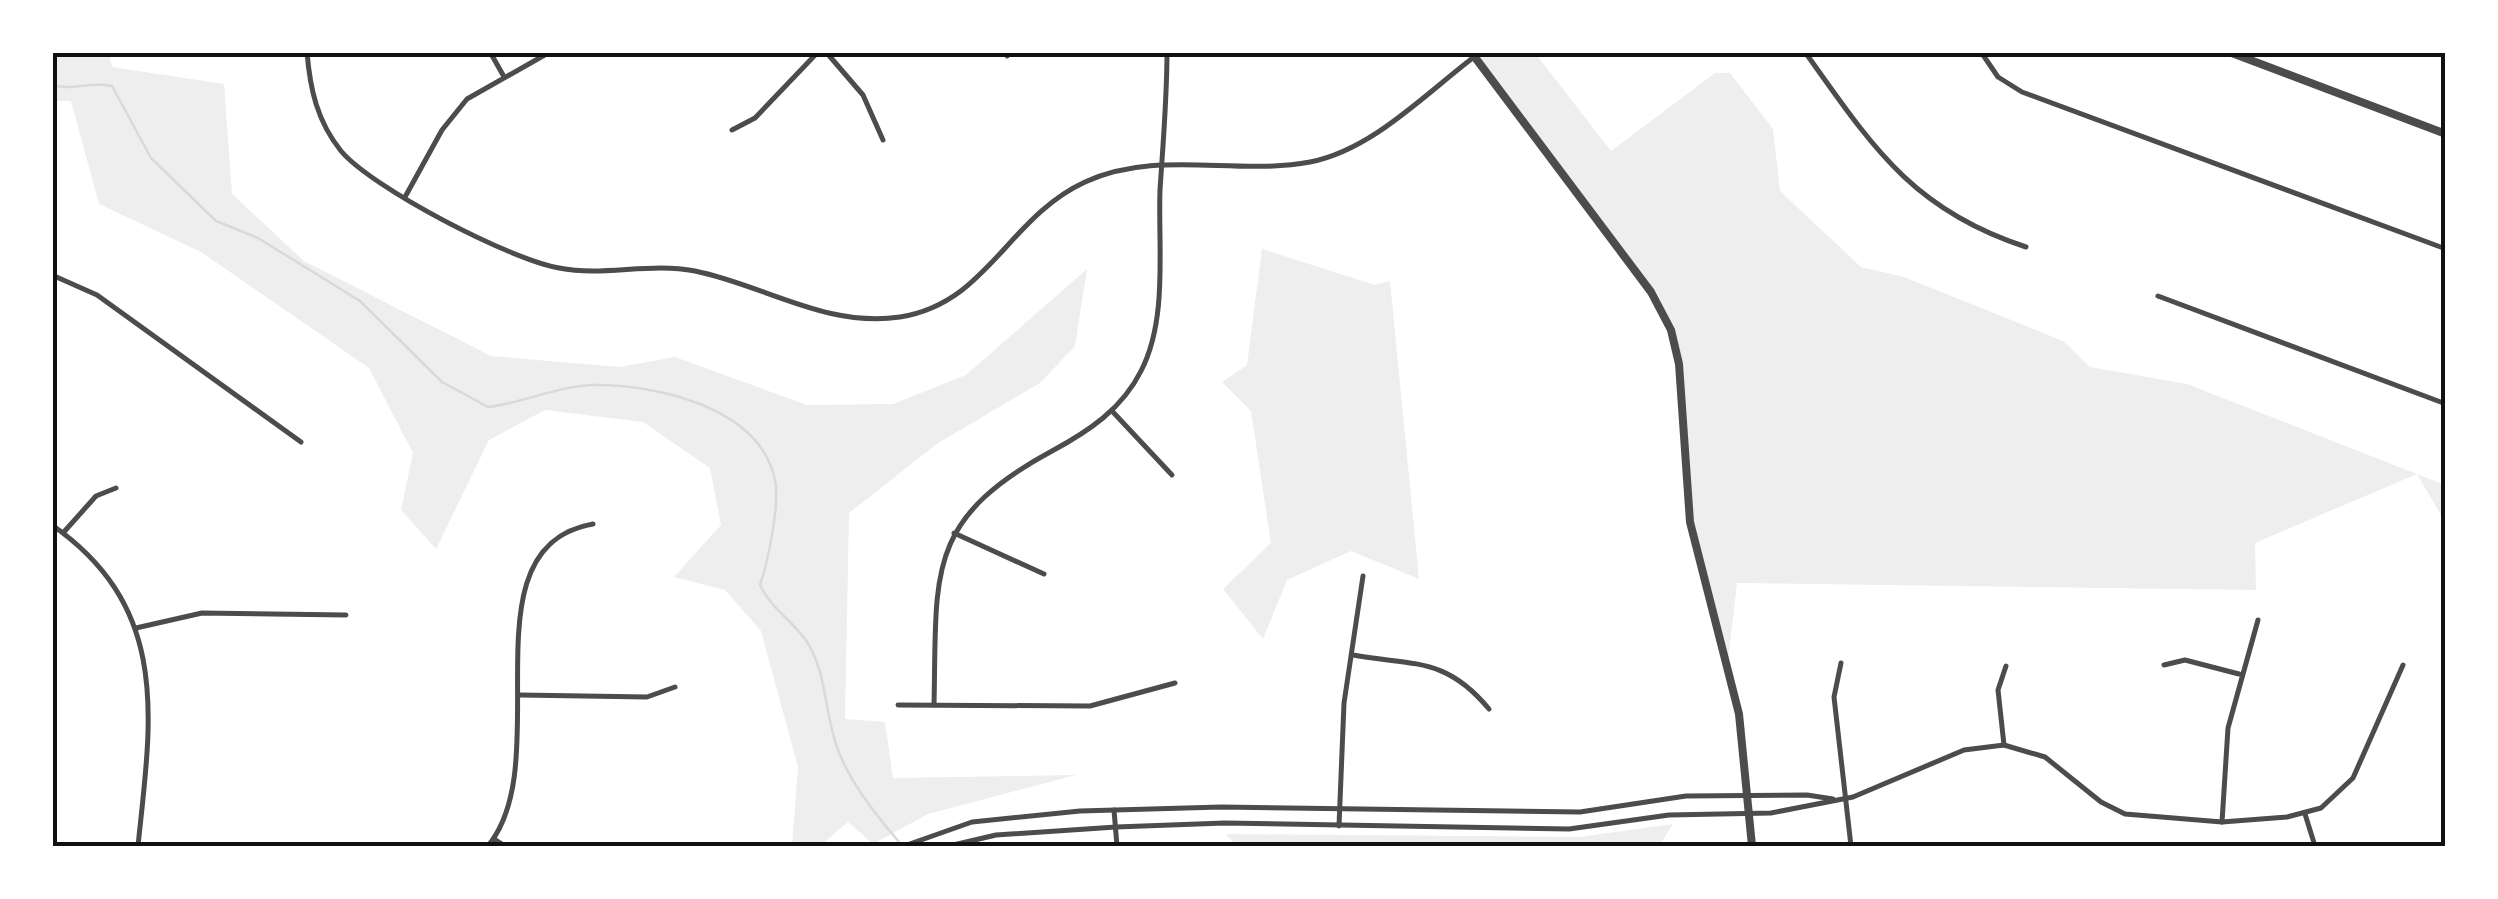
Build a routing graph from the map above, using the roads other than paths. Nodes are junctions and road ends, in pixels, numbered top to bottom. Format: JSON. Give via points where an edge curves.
{"nodes":[{"id":1,"x":306,"y":52,"type":"edge"},
{"id":2,"x":490,"y":52,"type":"edge"},
{"id":3,"x":550,"y":52,"type":"edge"},
{"id":4,"x":818,"y":52,"type":"edge"},
{"id":5,"x":826,"y":52,"type":"edge"},
{"id":6,"x":1167,"y":52,"type":"edge"},
{"id":7,"x":1806,"y":52,"type":"edge"},
{"id":8,"x":1980,"y":52,"type":"edge"},
{"id":9,"x":2229,"y":52,"type":"edge"},
{"id":10,"x":1475,"y":54,"type":"edge"},
{"id":11,"x":503,"y":75,"type":"junction"},
{"id":12,"x":732,"y":130,"type":"dead end"},
{"id":13,"x":2446,"y":134,"type":"edge"},
{"id":14,"x":883,"y":140,"type":"dead end"},
{"id":15,"x":1162,"y":164,"type":"junction"},
{"id":16,"x":405,"y":197,"type":"junction"},
{"id":17,"x":2026,"y":247,"type":"dead end"},
{"id":18,"x":2446,"y":249,"type":"edge"},
{"id":19,"x":52,"y":275,"type":"edge"},
{"id":20,"x":2158,"y":296,"type":"dead end"},
{"id":21,"x":2446,"y":404,"type":"edge"},
{"id":22,"x":1112,"y":411,"type":"junction"},
{"id":23,"x":301,"y":442,"type":"dead end"},
{"id":24,"x":1172,"y":475,"type":"dead end"},
{"id":25,"x":116,"y":488,"type":"dead end"},
{"id":26,"x":593,"y":524,"type":"dead end"},
{"id":27,"x":52,"y":525,"type":"edge"},
{"id":28,"x":954,"y":532,"type":"junction"},
{"id":29,"x":63,"y":533,"type":"junction"},
{"id":30,"x":1044,"y":574,"type":"dead end"},
{"id":31,"x":1364,"y":576,"type":"dead end"},
{"id":32,"x":346,"y":615,"type":"dead end"},
{"id":33,"x":2258,"y":620,"type":"dead end"},
{"id":34,"x":136,"y":628,"type":"junction"},
{"id":35,"x":1352,"y":655,"type":"junction"},
{"id":36,"x":1842,"y":663,"type":"dead end"},
{"id":37,"x":2164,"y":665,"type":"dead end"},
{"id":38,"x":2403,"y":665,"type":"dead end"},
{"id":39,"x":2006,"y":666,"type":"dead end"},
{"id":40,"x":2240,"y":674,"type":"junction"},
{"id":41,"x":1175,"y":682,"type":"dead end"},
{"id":42,"x":675,"y":686,"type":"dead end"},
{"id":43,"x":519,"y":695,"type":"junction"},
{"id":44,"x":898,"y":705,"type":"dead end"},
{"id":45,"x":934,"y":705,"type":"junction"},
{"id":46,"x":1490,"y":708,"type":"dead end"},
{"id":47,"x":2004,"y":745,"type":"junction"},
{"id":48,"x":1748,"y":797,"type":"junction"},
{"id":49,"x":1845,"y":799,"type":"junction"},
{"id":50,"x":1836,"y":800,"type":"junction"},
{"id":51,"x":1339,"y":808,"type":"junction"},
{"id":52,"x":1114,"y":810,"type":"junction"},
{"id":53,"x":1750,"y":814,"type":"junction"},
{"id":54,"x":2304,"y":814,"type":"junction"},
{"id":55,"x":2222,"y":822,"type":"junction"},
{"id":56,"x":1116,"y":826,"type":"junction"},
{"id":57,"x":1339,"y":826,"type":"junction"},
{"id":58,"x":494,"y":839,"type":"junction"},
{"id":59,"x":138,"y":846,"type":"edge"},
{"id":60,"x":488,"y":846,"type":"edge"},
{"id":61,"x":505,"y":846,"type":"edge"},
{"id":62,"x":904,"y":846,"type":"edge"},
{"id":63,"x":949,"y":846,"type":"edge"},
{"id":64,"x":1118,"y":846,"type":"edge"},
{"id":65,"x":1752,"y":846,"type":"edge"},
{"id":66,"x":1851,"y":846,"type":"edge"},
{"id":67,"x":2315,"y":846,"type":"edge"}],
"edges":[{"from":1,"to":16,"type":"street","via":[[314,102],[332,138],[355,165]]},
{"from":2,"to":11,"type":"street"},
{"from":3,"to":11,"type":"street"},
{"from":4,"to":12,"type":"street","via":[[755,118]]},
{"from":5,"to":14,"type":"street","via":[[863,95]]},
{"from":6,"to":15,"type":"street"},
{"from":7,"to":17,"type":"street","via":[[1912,188],[1945,213]]},
{"from":8,"to":18,"type":"street","via":[[1998,77],[2022,92]]},
{"from":9,"to":13,"type":"street"},
{"from":10,"to":15,"type":"street","via":[[1362,142],[1327,158]]},
{"from":10,"to":48,"type":"street","via":[[1652,292],[1670,330],[1679,364],[1690,522],[1728,661]]},
{"from":11,"to":16,"type":"street","via":[[455,112]]},
{"from":15,"to":16,"type":"street","via":[[1114,171],[1068,190],[1036,210],[968,286],[922,311],[886,318],[809,309],[674,268],[558,268]]},
{"from":15,"to":22,"type":"street","via":[[1152,340],[1141,372]]},
{"from":19,"to":23,"type":"street","via":[[98,295]]},
{"from":20,"to":21,"type":"street"},
{"from":22,"to":24,"type":"street"},
{"from":22,"to":28,"type":"street","via":[[994,485]]},
{"from":25,"to":29,"type":"street","via":[[88,503]]},
{"from":26,"to":43,"type":"street","via":[[558,536],[532,568],[518,620]]},
{"from":27,"to":29,"type":"street"},
{"from":28,"to":30,"type":"street"},
{"from":28,"to":45,"type":"street","via":[[937,589]]},
{"from":29,"to":34,"type":"street","via":[[105,574]]},
{"from":31,"to":35,"type":"street"},
{"from":32,"to":34,"type":"street","via":[[202,613]]},
{"from":33,"to":40,"type":"street"},
{"from":34,"to":59,"type":"street","via":[[151,713]]},
{"from":35,"to":46,"type":"street","via":[[1433,665],[1464,682]]},
{"from":35,"to":51,"type":"street"},
{"from":36,"to":49,"type":"street","via":[[1834,697]]},
{"from":37,"to":40,"type":"street","via":[[2185,660]]},
{"from":38,"to":54,"type":"street","via":[[2353,778],[2330,802]]},
{"from":39,"to":47,"type":"street","via":[[1998,690]]},
{"from":40,"to":55,"type":"street","via":[[2228,728]]},
{"from":41,"to":45,"type":"street","via":[[1090,706]]},
{"from":42,"to":43,"type":"street","via":[[648,697]]},
{"from":43,"to":58,"type":"street","via":[[515,792]]},
{"from":44,"to":45,"type":"street"},
{"from":47,"to":49,"type":"street","via":[[1964,750]]},
{"from":47,"to":55,"type":"street","via":[[2045,757],[2125,814]]},
{"from":48,"to":50,"type":"street"},
{"from":48,"to":51,"type":"street","via":[[1686,796],[1580,812]]},
{"from":48,"to":53,"type":"street"},
{"from":49,"to":50,"type":"street"},
{"from":49,"to":66,"type":"street"},
{"from":50,"to":53,"type":"street"},
{"from":51,"to":52,"type":"street"},
{"from":51,"to":57,"type":"street"},
{"from":52,"to":56,"type":"street"},
{"from":52,"to":62,"type":"street","via":[[992,818]]},
{"from":53,"to":57,"type":"street","via":[[1668,815],[1596,828]]},
{"from":53,"to":65,"type":"street"},
{"from":54,"to":55,"type":"street"},
{"from":54,"to":67,"type":"street"},
{"from":56,"to":57,"type":"street"},
{"from":56,"to":63,"type":"street","via":[[996,835]]},
{"from":56,"to":64,"type":"street"},
{"from":58,"to":60,"type":"street"},
{"from":58,"to":61,"type":"street"}]}
